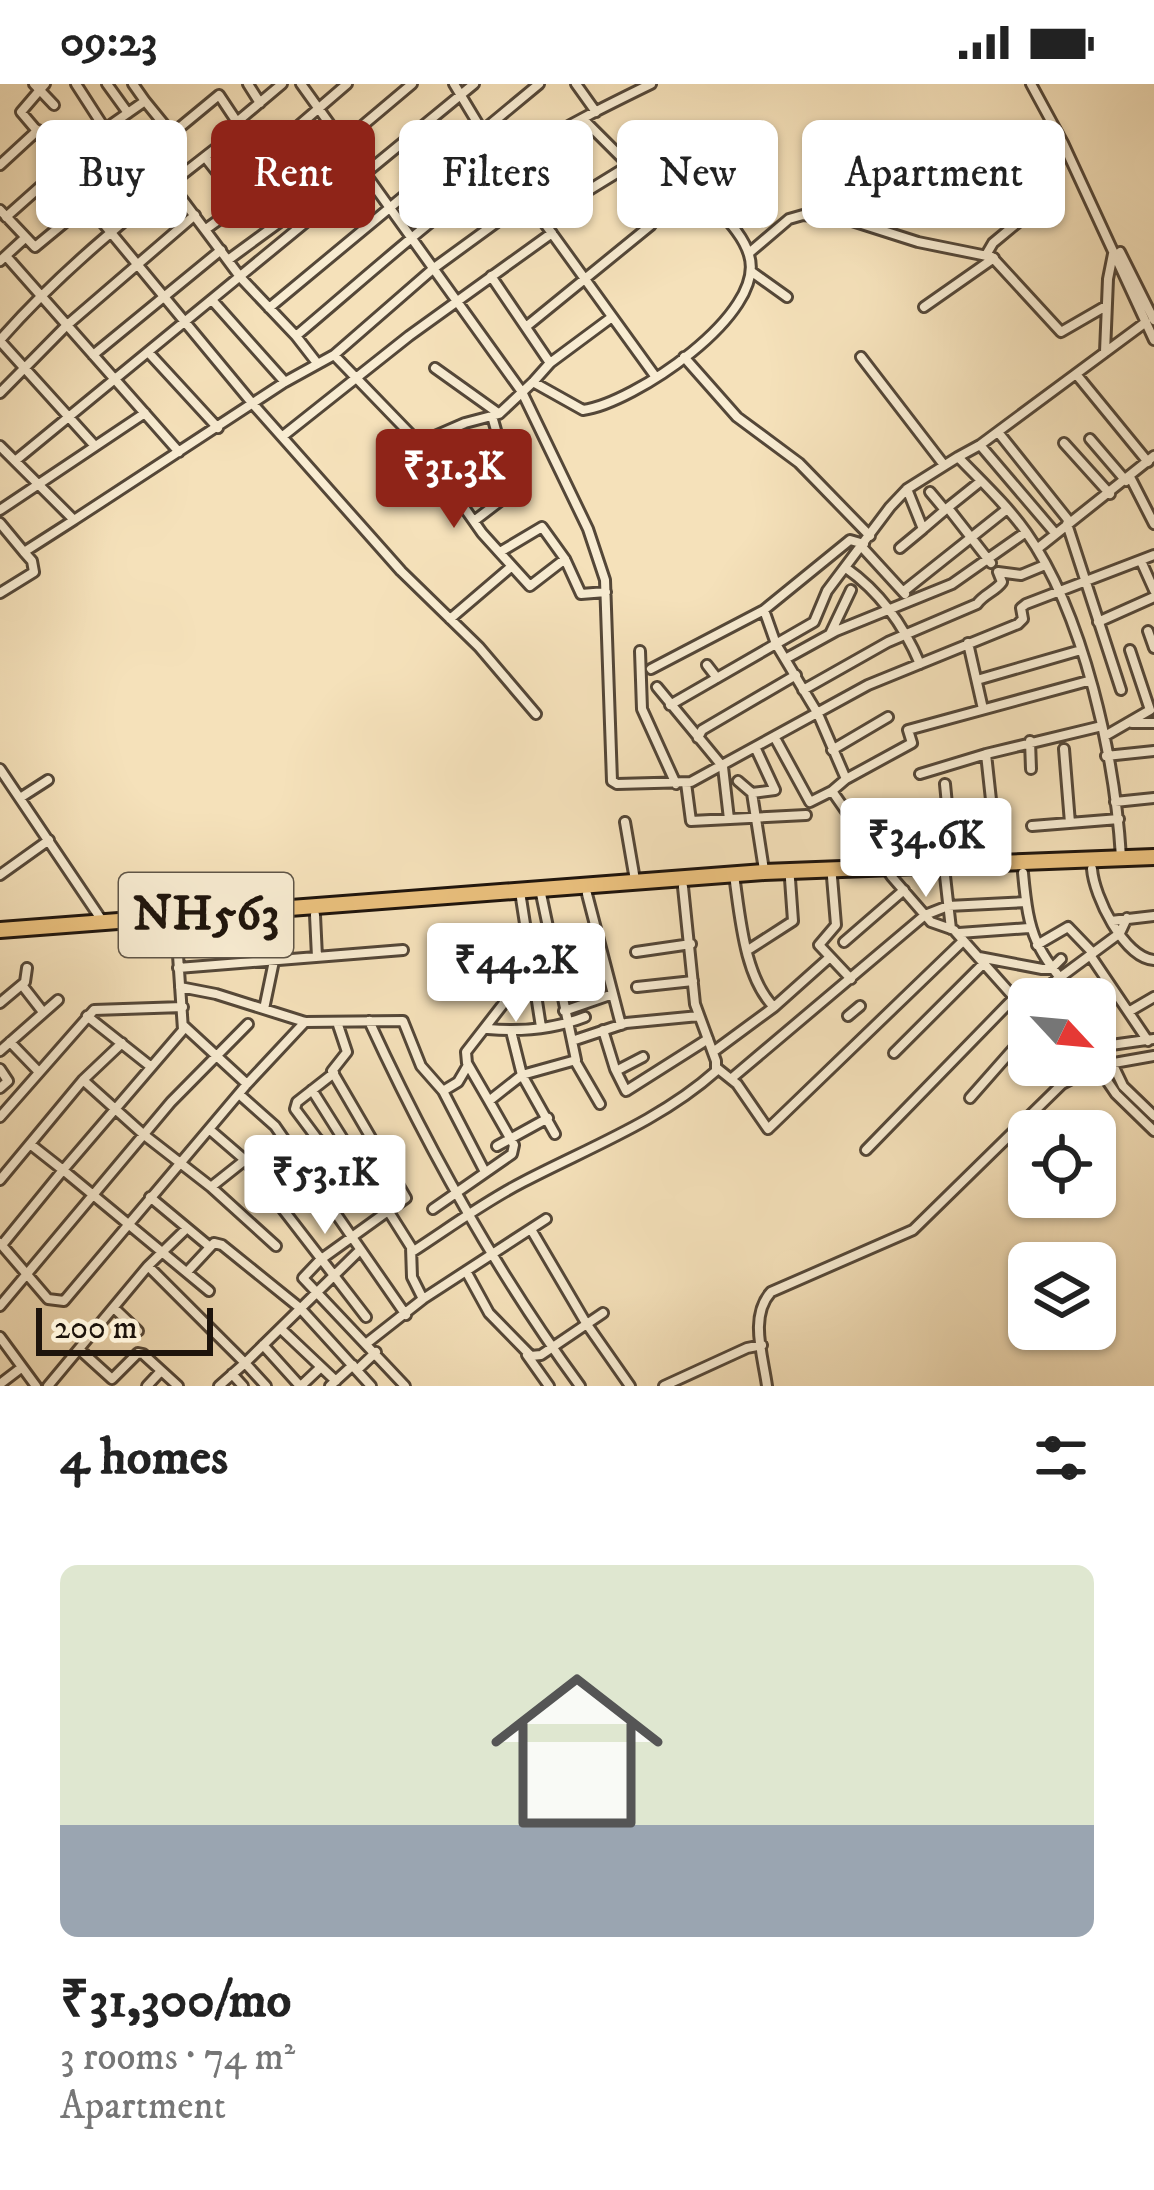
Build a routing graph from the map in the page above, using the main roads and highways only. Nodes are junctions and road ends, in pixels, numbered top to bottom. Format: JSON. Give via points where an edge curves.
{"nodes":[{"id":1,"x":1154,"y":857,"type":"edge"},
{"id":2,"x":1154,"y":867,"type":"edge"},
{"id":3,"x":947,"y":870,"type":"junction"},
{"id":4,"x":890,"y":873,"type":"junction"},
{"id":5,"x":735,"y":878,"type":"junction"},
{"id":6,"x":540,"y":892,"type":"junction"},
{"id":7,"x":0,"y":934,"type":"edge"}],
"edges":[{"from":1,"to":3,"type":"highway","number":"NH563"},
{"from":2,"to":3,"type":"highway","number":"NH563"},
{"from":3,"to":4,"type":"highway","number":"NH563"},
{"from":4,"to":5,"type":"highway","number":"NH563"},
{"from":4,"to":5,"type":"highway","number":"NH563"},
{"from":5,"to":6,"type":"highway","number":"NH563"},
{"from":5,"to":6,"type":"highway","number":"NH563"},
{"from":6,"to":7,"type":"highway","number":"NH563"},
{"from":6,"to":7,"type":"highway","number":"NH563"}]}
